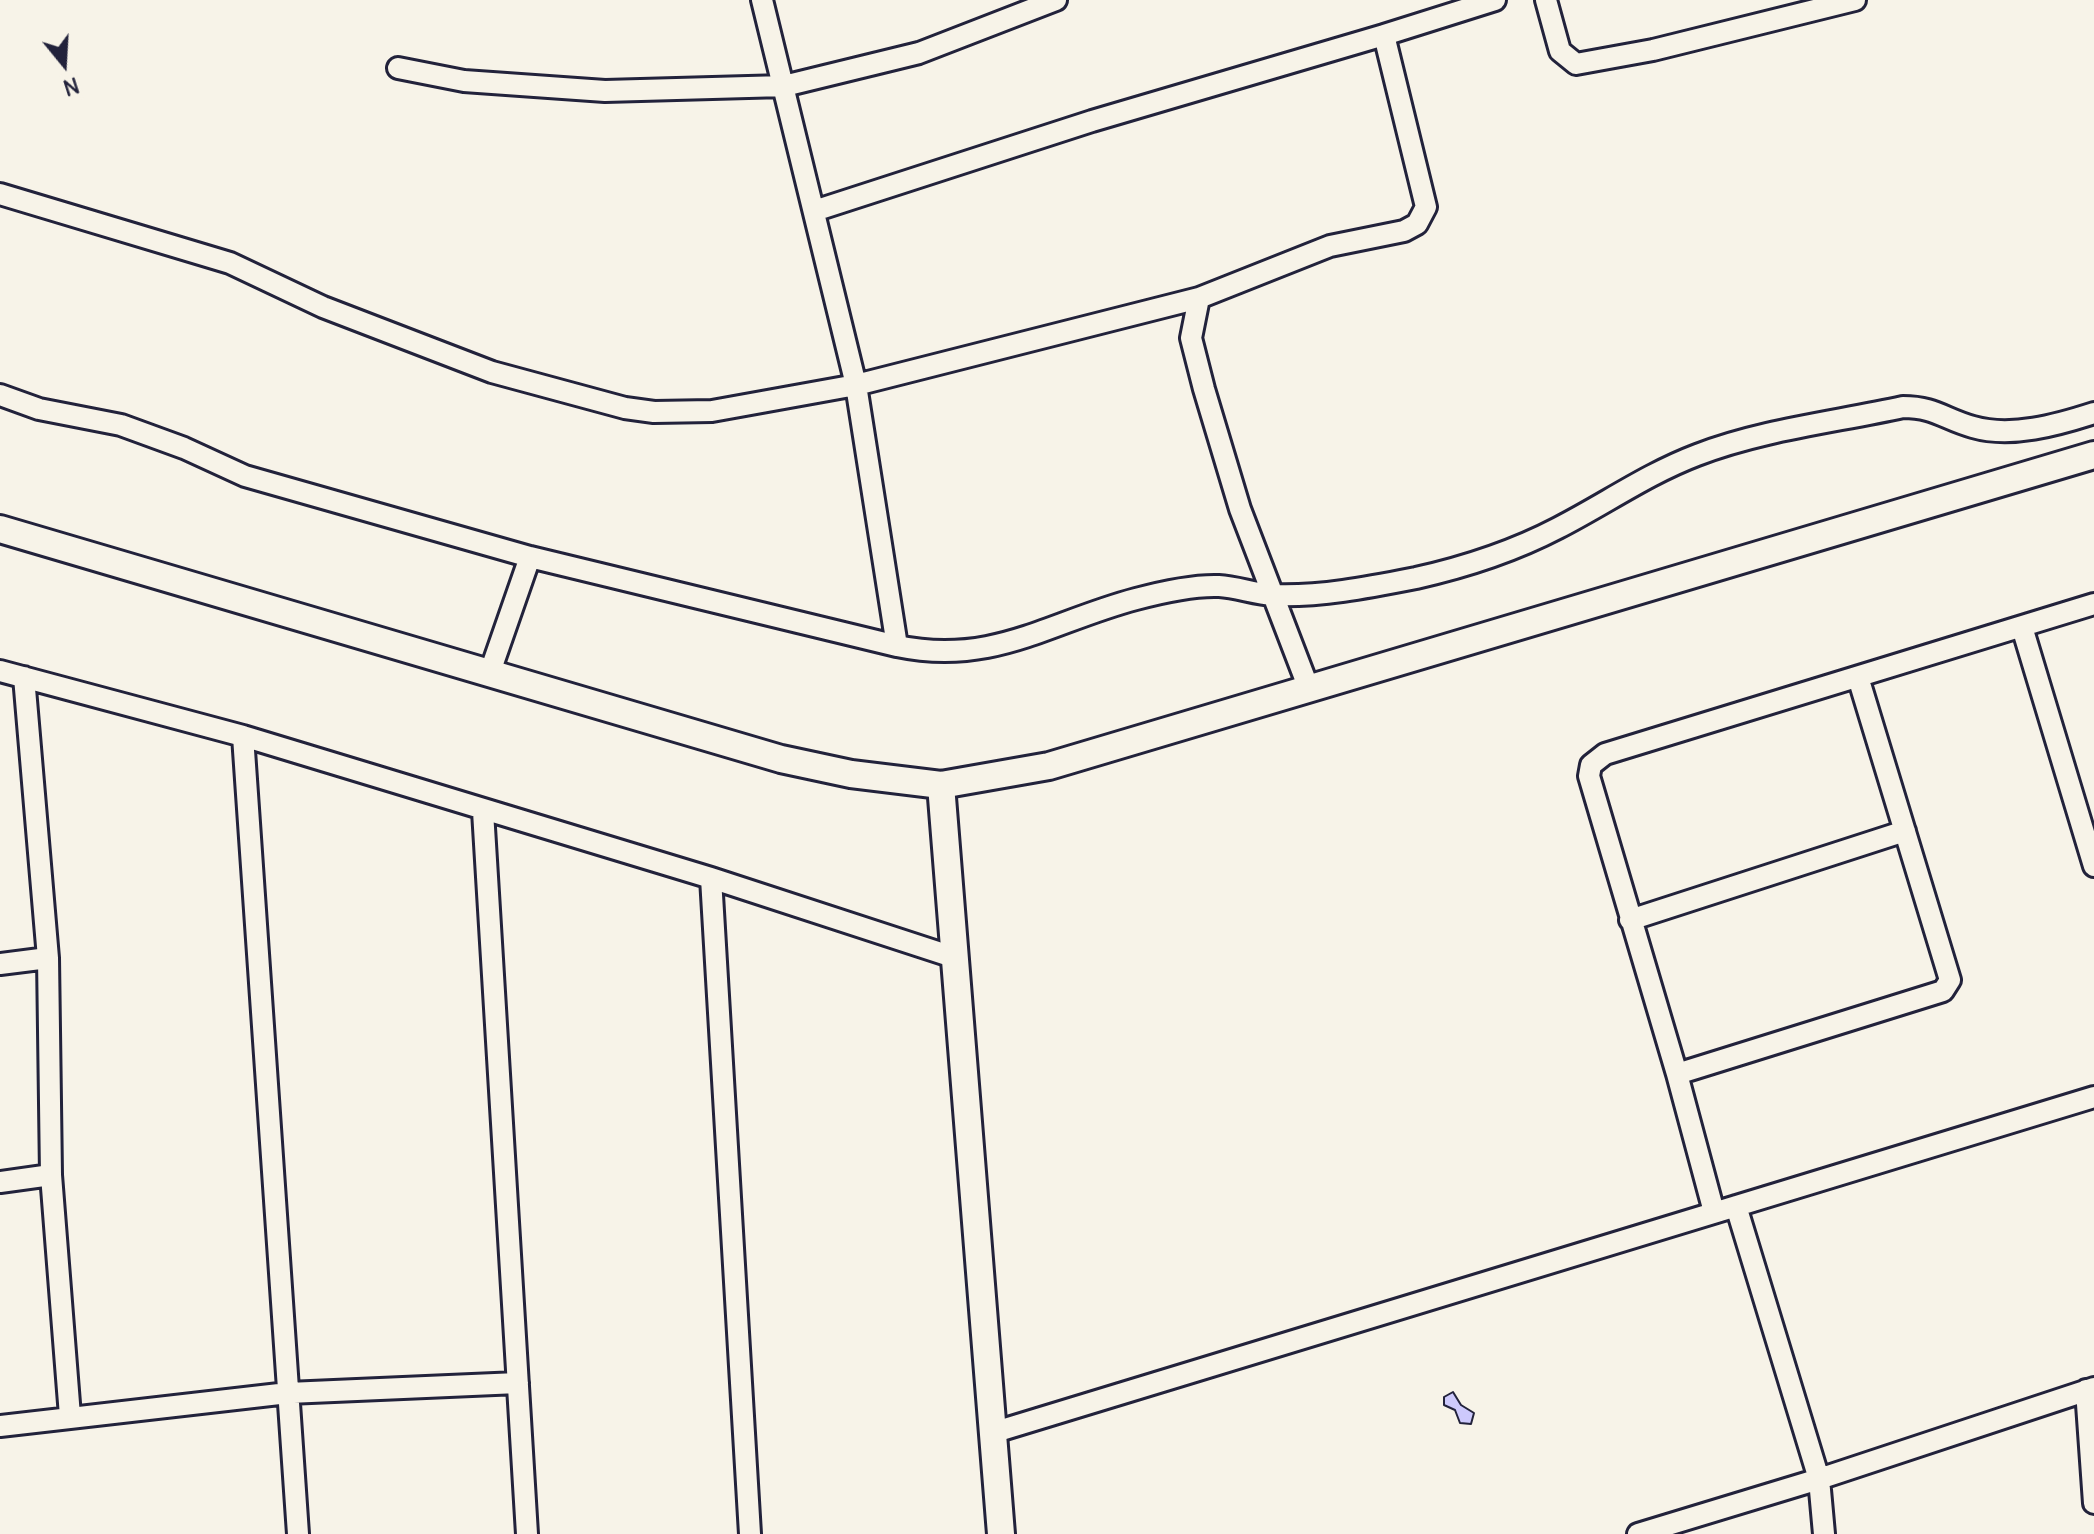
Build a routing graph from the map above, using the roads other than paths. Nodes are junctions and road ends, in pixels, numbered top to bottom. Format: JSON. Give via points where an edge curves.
{"nodes":[{"id":1,"x":762,"y":0,"type":"edge"},
{"id":2,"x":1056,"y":0,"type":"edge"},
{"id":3,"x":1495,"y":0,"type":"edge"},
{"id":4,"x":1546,"y":0,"type":"edge"},
{"id":5,"x":1855,"y":0,"type":"edge"},
{"id":6,"x":1384,"y":35,"type":"junction"},
{"id":7,"x":398,"y":68,"type":"dead end"},
{"id":8,"x":784,"y":86,"type":"junction"},
{"id":9,"x":0,"y":194,"type":"edge"},
{"id":10,"x":814,"y":211,"type":"junction"},
{"id":11,"x":1199,"y":298,"type":"junction"},
{"id":12,"x":856,"y":385,"type":"junction"},
{"id":13,"x":0,"y":395,"type":"edge"},
{"id":14,"x":2094,"y":413,"type":"edge"},
{"id":15,"x":2094,"y":455,"type":"edge"},
{"id":16,"x":0,"y":529,"type":"edge"},
{"id":17,"x":530,"y":557,"type":"junction"},
{"id":18,"x":1272,"y":595,"type":"junction"},
{"id":19,"x":2094,"y":604,"type":"edge"},
{"id":20,"x":2022,"y":627,"type":"junction"},
{"id":21,"x":897,"y":646,"type":"junction"},
{"id":22,"x":0,"y":671,"type":"edge"},
{"id":23,"x":490,"y":672,"type":"junction"},
{"id":24,"x":24,"y":677,"type":"junction"},
{"id":25,"x":1858,"y":677,"type":"junction"},
{"id":26,"x":1309,"y":689,"type":"junction"},
{"id":27,"x":243,"y":736,"type":"junction"},
{"id":28,"x":941,"y":785,"type":"junction"},
{"id":29,"x":483,"y":811,"type":"junction"},
{"id":30,"x":1905,"y":831,"type":"junction"},
{"id":31,"x":2094,"y":866,"type":"edge"},
{"id":32,"x":711,"y":878,"type":"junction"},
{"id":33,"x":1630,"y":920,"type":"junction"},
{"id":34,"x":953,"y":957,"type":"junction"},
{"id":35,"x":48,"y":958,"type":"junction"},
{"id":36,"x":0,"y":964,"type":"edge"},
{"id":37,"x":1677,"y":1074,"type":"junction"},
{"id":38,"x":2094,"y":1097,"type":"edge"},
{"id":39,"x":51,"y":1175,"type":"junction"},
{"id":40,"x":0,"y":1182,"type":"edge"},
{"id":41,"x":1736,"y":1206,"type":"junction"},
{"id":42,"x":1714,"y":1212,"type":"junction"},
{"id":43,"x":518,"y":1383,"type":"junction"},
{"id":44,"x":2090,"y":1389,"type":"edge"},
{"id":45,"x":288,"y":1393,"type":"junction"},
{"id":46,"x":70,"y":1416,"type":"junction"},
{"id":47,"x":0,"y":1426,"type":"edge"},
{"id":48,"x":995,"y":1432,"type":"junction"},
{"id":49,"x":1819,"y":1479,"type":"junction"},
{"id":50,"x":2094,"y":1503,"type":"edge"},
{"id":51,"x":298,"y":1534,"type":"edge"},
{"id":52,"x":527,"y":1534,"type":"edge"},
{"id":53,"x":750,"y":1534,"type":"edge"},
{"id":54,"x":1001,"y":1534,"type":"edge"},
{"id":55,"x":1638,"y":1534,"type":"edge"},
{"id":56,"x":1824,"y":1534,"type":"edge"}],
"edges":[{"from":1,"to":8,"type":"street"},
{"from":2,"to":8,"type":"street","via":[[919,53]]},
{"from":3,"to":6,"type":"street"},
{"from":4,"to":5,"type":"street","via":[[1560,51],[1576,64]]},
{"from":6,"to":10,"type":"street"},
{"from":6,"to":11,"type":"street","via":[[1424,216],[1404,231],[1330,246]]},
{"from":7,"to":8,"type":"street","via":[[464,81],[605,91]]},
{"from":8,"to":10,"type":"street"},
{"from":9,"to":12,"type":"street","via":[[230,263],[440,355],[625,408],[689,414]]},
{"from":10,"to":12,"type":"street"},
{"from":11,"to":12,"type":"street"},
{"from":11,"to":18,"type":"street","via":[[1192,328],[1194,351],[1240,509]]},
{"from":12,"to":21,"type":"street"},
{"from":13,"to":17,"type":"street","via":[[39,409],[121,425],[245,476]]},
{"from":14,"to":18,"type":"street","via":[[2045,427],[2004,430],[1974,427],[1926,407],[1903,407],[1736,443],[1635,482],[1507,552],[1418,577],[1330,593]]},
{"from":15,"to":26,"type":"street"},
{"from":16,"to":23,"type":"street"},
{"from":17,"to":21,"type":"street"},
{"from":17,"to":23,"type":"street"},
{"from":18,"to":21,"type":"street","via":[[1217,586],[1192,588],[1134,599],[1037,636],[966,652],[927,653]]},
{"from":18,"to":26,"type":"street"},
{"from":19,"to":20,"type":"street"},
{"from":20,"to":25,"type":"street"},
{"from":20,"to":31,"type":"street"},
{"from":22,"to":24,"type":"street"},
{"from":23,"to":28,"type":"street","via":[[781,759]]},
{"from":24,"to":27,"type":"street"},
{"from":24,"to":35,"type":"street"},
{"from":25,"to":30,"type":"street"},
{"from":25,"to":33,"type":"street","via":[[1596,759],[1589,776]]},
{"from":26,"to":28,"type":"street","via":[[1049,766]]},
{"from":27,"to":29,"type":"street"},
{"from":27,"to":45,"type":"street"},
{"from":28,"to":34,"type":"street"},
{"from":29,"to":32,"type":"street"},
{"from":29,"to":43,"type":"street"},
{"from":30,"to":33,"type":"street"},
{"from":30,"to":37,"type":"street","via":[[1948,986]]},
{"from":32,"to":34,"type":"street"},
{"from":32,"to":53,"type":"street"},
{"from":33,"to":37,"type":"street"},
{"from":34,"to":48,"type":"street"},
{"from":35,"to":36,"type":"street"},
{"from":35,"to":39,"type":"street"},
{"from":37,"to":42,"type":"street"},
{"from":38,"to":41,"type":"street"},
{"from":39,"to":40,"type":"street"},
{"from":39,"to":46,"type":"street"},
{"from":41,"to":42,"type":"street"},
{"from":41,"to":49,"type":"street"},
{"from":42,"to":48,"type":"street"},
{"from":43,"to":45,"type":"street"},
{"from":43,"to":52,"type":"street"},
{"from":44,"to":49,"type":"street"},
{"from":44,"to":50,"type":"street"},
{"from":45,"to":46,"type":"street"},
{"from":45,"to":51,"type":"street"},
{"from":46,"to":47,"type":"street"},
{"from":48,"to":54,"type":"street"},
{"from":49,"to":55,"type":"street"},
{"from":49,"to":56,"type":"street"}]}
